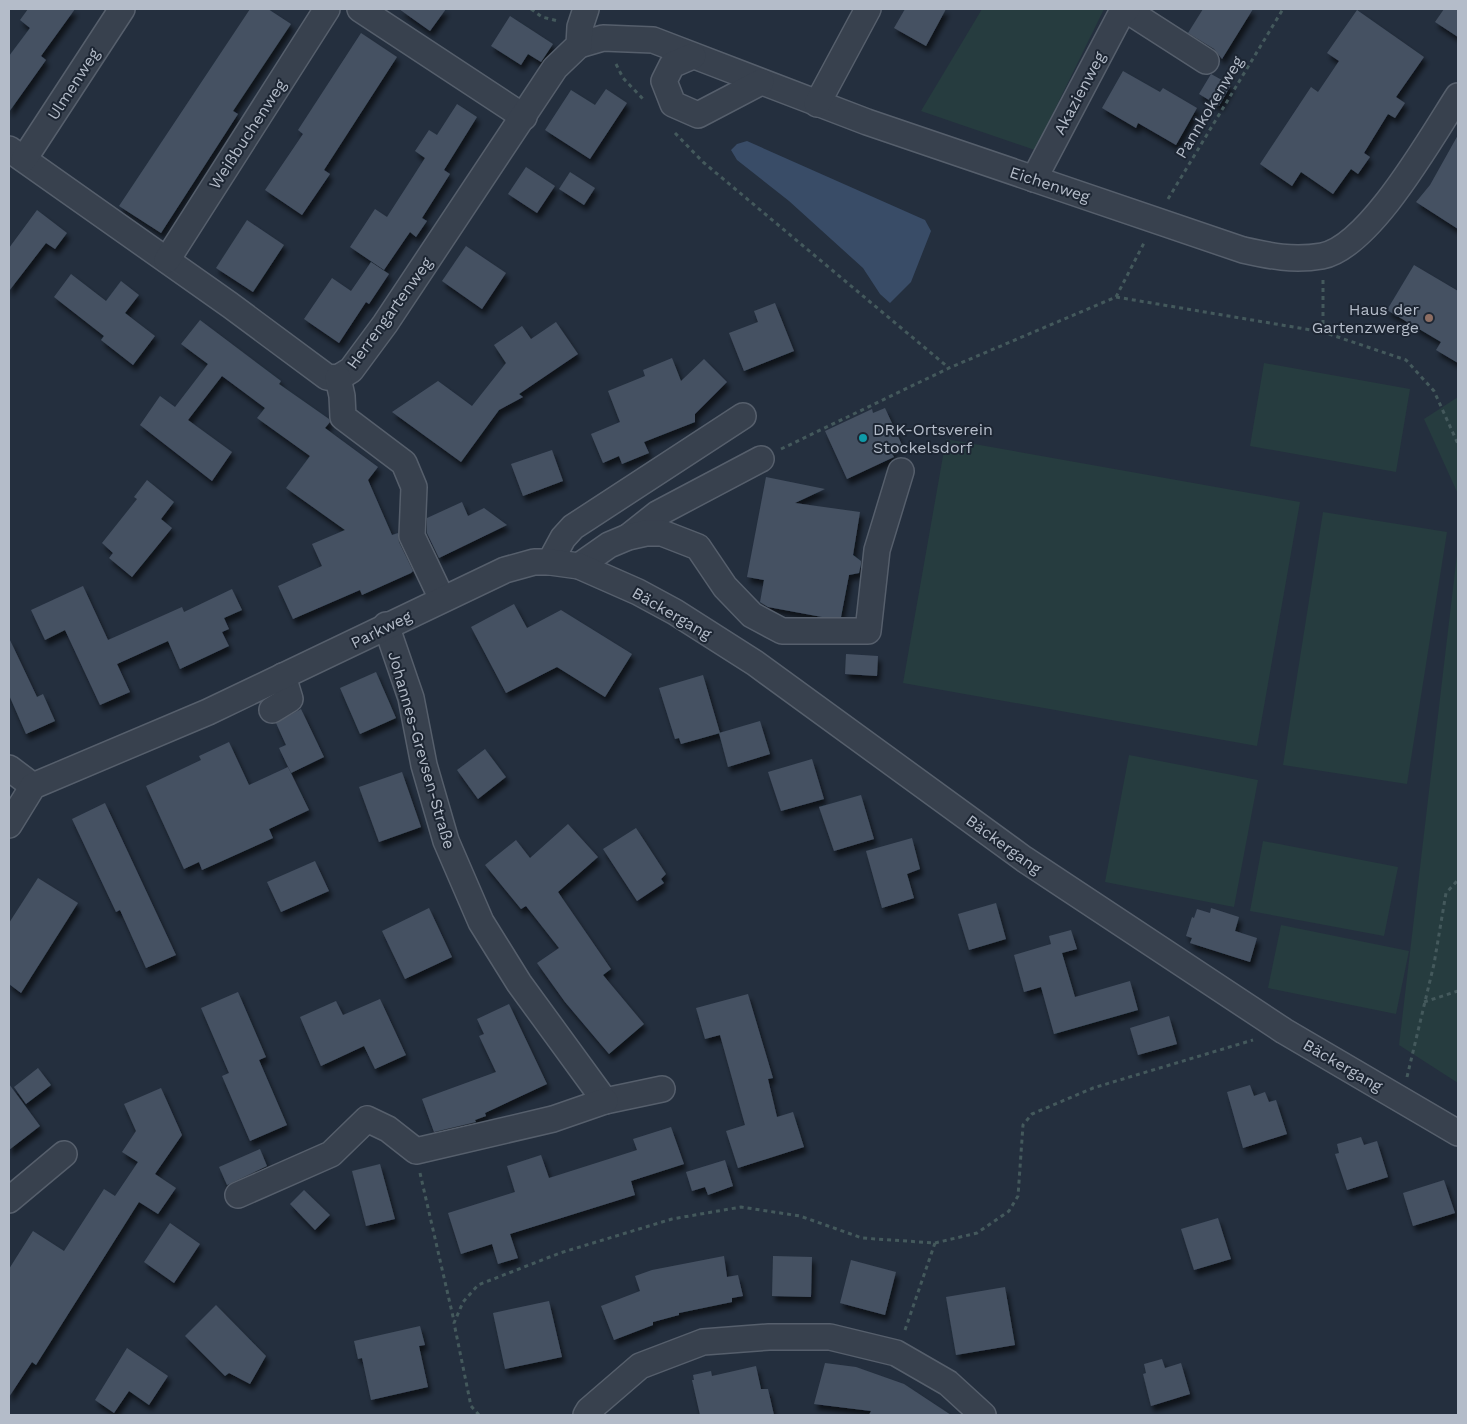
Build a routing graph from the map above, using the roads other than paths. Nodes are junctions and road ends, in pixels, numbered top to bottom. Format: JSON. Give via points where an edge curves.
{"nodes":[{"id":1,"x":122,"y":9,"type":"edge"},
{"id":2,"x":327,"y":9,"type":"edge"},
{"id":3,"x":360,"y":9,"type":"edge"},
{"id":4,"x":586,"y":9,"type":"edge"},
{"id":5,"x":868,"y":9,"type":"edge"},
{"id":6,"x":1126,"y":9,"type":"edge"},
{"id":7,"x":579,"y":45,"type":"junction"},
{"id":8,"x":693,"y":56,"type":"junction"},
{"id":9,"x":1206,"y":61,"type":"dead end"},
{"id":10,"x":760,"y":82,"type":"junction"},
{"id":11,"x":1458,"y":96,"type":"edge"},
{"id":12,"x":817,"y":104,"type":"junction"},
{"id":13,"x":524,"y":117,"type":"junction"},
{"id":14,"x":16,"y":154,"type":"edge"},
{"id":15,"x":1034,"y":179,"type":"junction"},
{"id":16,"x":167,"y":260,"type":"junction"},
{"id":17,"x":338,"y":378,"type":"junction"},
{"id":18,"x":743,"y":416,"type":"dead end"},
{"id":19,"x":760,"y":459,"type":"road end"},
{"id":20,"x":902,"y":471,"type":"dead end"},
{"id":21,"x":628,"y":537,"type":"junction"},
{"id":22,"x":550,"y":562,"type":"junction"},
{"id":23,"x":579,"y":566,"type":"junction"},
{"id":24,"x":442,"y":599,"type":"junction"},
{"id":25,"x":386,"y":626,"type":"junction"},
{"id":26,"x":283,"y":676,"type":"junction"},
{"id":27,"x":272,"y":710,"type":"dead end"},
{"id":28,"x":9,"y":768,"type":"edge"},
{"id":29,"x":33,"y":786,"type":"junction"},
{"id":30,"x":9,"y":825,"type":"edge"},
{"id":31,"x":662,"y":1089,"type":"dead end"},
{"id":32,"x":606,"y":1100,"type":"junction"},
{"id":33,"x":1458,"y":1133,"type":"edge"},
{"id":34,"x":64,"y":1154,"type":"dead end"},
{"id":35,"x":238,"y":1195,"type":"dead end"},
{"id":36,"x":9,"y":1200,"type":"edge"},
{"id":37,"x":586,"y":1415,"type":"edge"},
{"id":38,"x":983,"y":1415,"type":"edge"}],
"edges":[{"from":1,"to":14,"type":"street","name":"Ulmenweg"},
{"from":2,"to":16,"type":"street","name":"Weißbuchenweg"},
{"from":3,"to":13,"type":"street"},
{"from":4,"to":7,"type":"street"},
{"from":5,"to":12,"type":"street"},
{"from":6,"to":9,"type":"street"},
{"from":6,"to":15,"type":"street","name":"Akazienweg"},
{"from":7,"to":8,"type":"street","name":"Eichenweg","via":[[603,38],[653,40]]},
{"from":7,"to":13,"type":"street","name":"Herrengartenweg","via":[[555,68]]},
{"from":8,"to":10,"type":"street","name":"Eichenweg"},
{"from":8,"to":10,"type":"street","via":[[672,65],[664,81],[673,104],[698,115]]},
{"from":10,"to":12,"type":"street","name":"Eichenweg"},
{"from":11,"to":15,"type":"street","name":"Eichenweg","via":[[1397,190],[1354,240],[1324,256],[1281,259],[1243,250]]},
{"from":12,"to":15,"type":"street","name":"Eichenweg"},
{"from":13,"to":17,"type":"street","name":"Herrengartenweg","via":[[385,324],[351,370]]},
{"from":14,"to":16,"type":"street","name":"Herrengartenweg"},
{"from":16,"to":17,"type":"street","name":"Herrengartenweg","via":[[327,377]]},
{"from":17,"to":24,"type":"street","via":[[343,417],[404,463],[414,486],[412,536]]},
{"from":18,"to":22,"type":"street","via":[[573,527]]},
{"from":19,"to":21,"type":"street","via":[[657,514]]},
{"from":20,"to":21,"type":"street","via":[[877,550],[868,631],[782,631],[752,615],[725,587],[698,547],[662,533]]},
{"from":21,"to":23,"type":"street","via":[[609,545]]},
{"from":22,"to":23,"type":"street","name":"Bäckergang"},
{"from":22,"to":24,"type":"street","name":"Parkweg","via":[[528,563],[505,570]]},
{"from":23,"to":33,"type":"street","name":"Bäckergang","via":[[676,612],[755,663],[1024,859],[1284,1031]]},
{"from":24,"to":25,"type":"street","name":"Parkweg"},
{"from":25,"to":26,"type":"street","name":"Parkweg"},
{"from":25,"to":32,"type":"street","name":"Johannes-Grevsen-Straße","via":[[411,698],[424,765],[446,841],[481,922],[519,983]]},
{"from":26,"to":27,"type":"street","via":[[290,699]]},
{"from":26,"to":29,"type":"street","name":"Parkweg","via":[[208,712]]},
{"from":28,"to":29,"type":"street"},
{"from":29,"to":30,"type":"street"},
{"from":31,"to":32,"type":"street"},
{"from":32,"to":35,"type":"street","via":[[553,1119],[416,1150],[388,1129],[367,1119],[331,1154]]},
{"from":34,"to":36,"type":"street"},
{"from":37,"to":38,"type":"street","via":[[640,1366],[703,1342],[769,1337],[830,1338],[896,1353],[948,1382]]}]}
